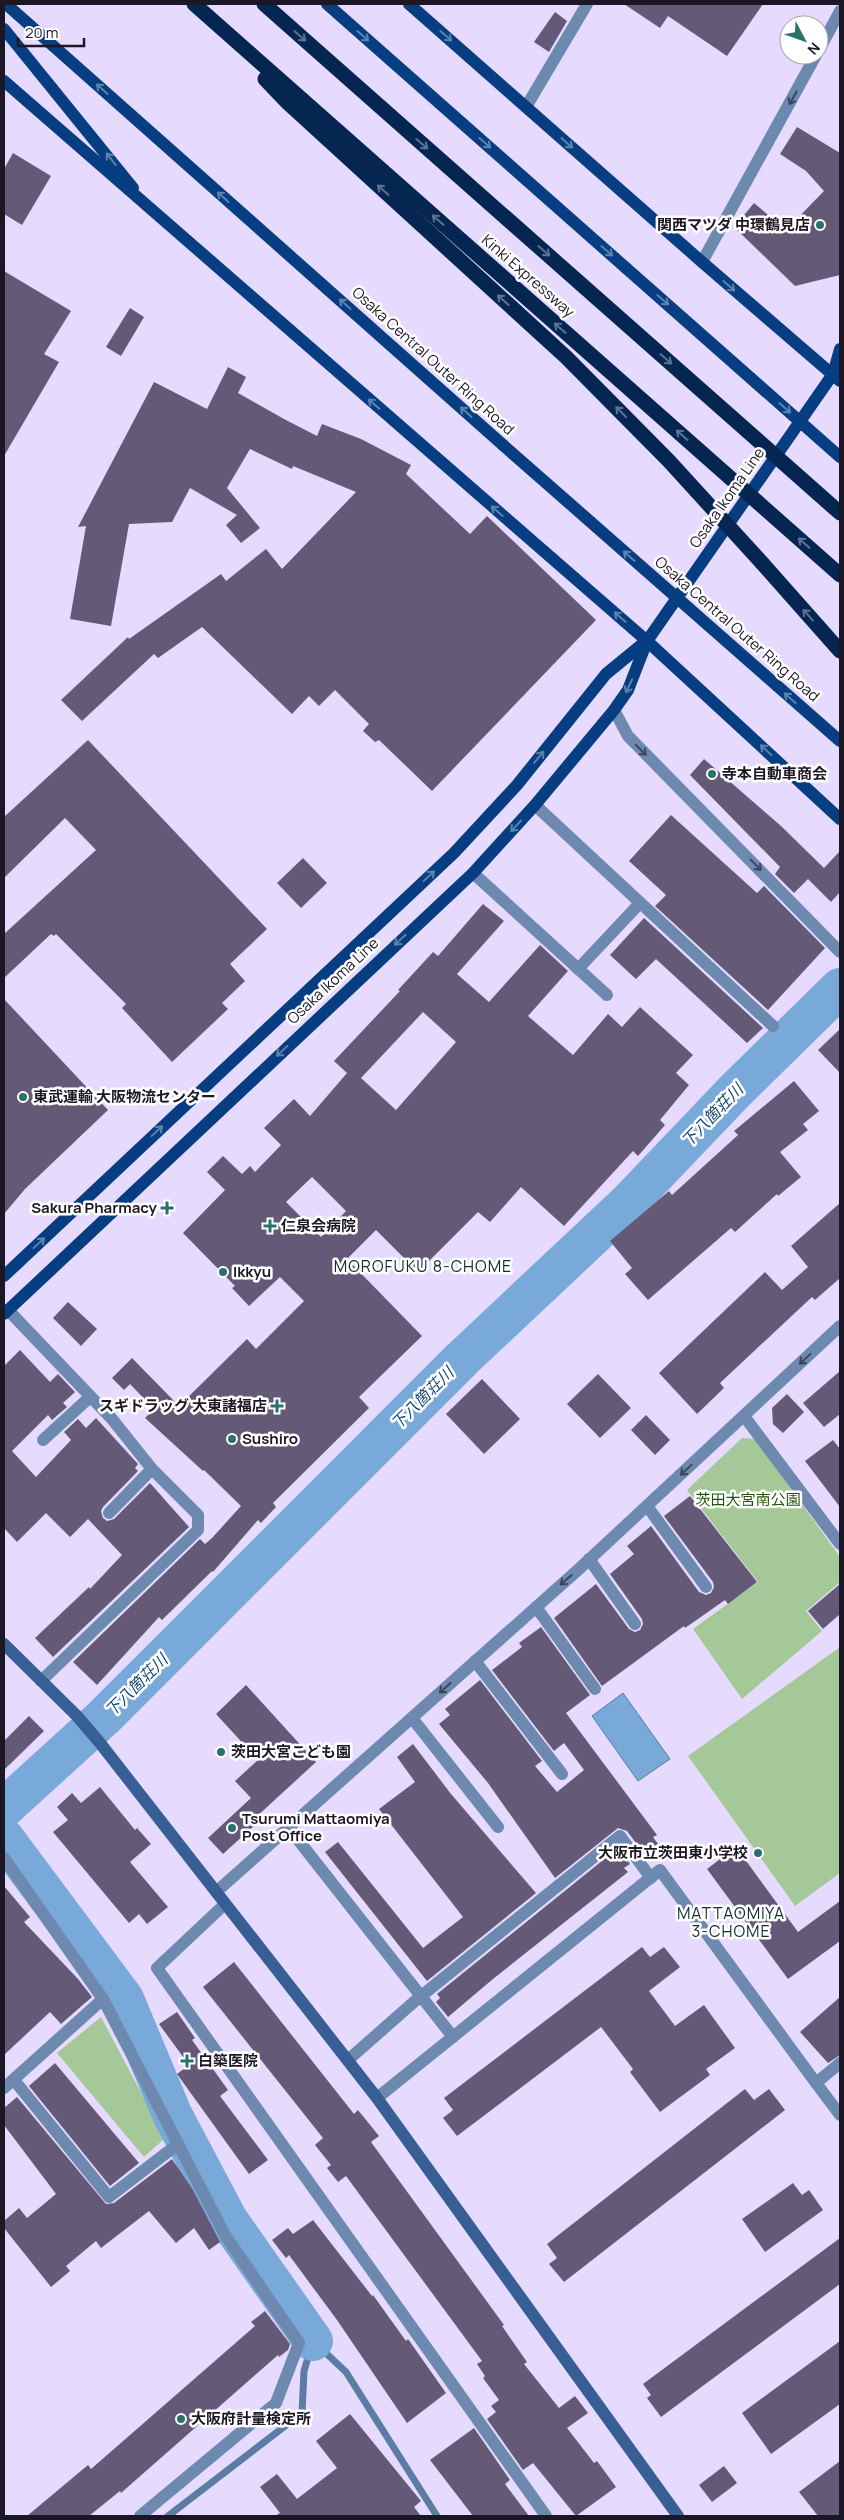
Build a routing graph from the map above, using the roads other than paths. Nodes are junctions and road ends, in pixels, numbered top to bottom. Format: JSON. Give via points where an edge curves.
{"nodes":[{"id":1,"x":6,"y":4,"type":"edge"},
{"id":2,"x":264,"y":4,"type":"edge"},
{"id":3,"x":327,"y":4,"type":"edge"},
{"id":4,"x":409,"y":4,"type":"edge"},
{"id":5,"x":587,"y":4,"type":"edge"},
{"id":6,"x":195,"y":5,"type":"edge"},
{"id":7,"x":840,"y":12,"type":"edge"},
{"id":8,"x":4,"y":29,"type":"edge"},
{"id":9,"x":829,"y":32,"type":"edge"},
{"id":10,"x":810,"y":65,"type":"edge"},
{"id":11,"x":4,"y":81,"type":"edge"},
{"id":12,"x":526,"y":107,"type":"junction"},
{"id":13,"x":152,"y":212,"type":"junction"},
{"id":14,"x":702,"y":262,"type":"junction"},
{"id":15,"x":840,"y":350,"type":"edge"},
{"id":16,"x":838,"y":374,"type":"edge"},
{"id":17,"x":840,"y":457,"type":"edge"},
{"id":18,"x":840,"y":513,"type":"edge"},
{"id":19,"x":840,"y":575,"type":"edge"},
{"id":20,"x":647,"y":641,"type":"junction"},
{"id":21,"x":840,"y":651,"type":"edge"},
{"id":22,"x":614,"y":710,"type":"junction"},
{"id":23,"x":840,"y":741,"type":"edge"},
{"id":24,"x":535,"y":805,"type":"junction"},
{"id":25,"x":840,"y":819,"type":"edge"},
{"id":26,"x":473,"y":873,"type":"junction"},
{"id":27,"x":640,"y":903,"type":"junction"},
{"id":28,"x":840,"y":952,"type":"edge"},
{"id":29,"x":578,"y":969,"type":"junction"},
{"id":30,"x":607,"y":995,"type":"dead end"},
{"id":31,"x":773,"y":1026,"type":"dead end"},
{"id":32,"x":4,"y":1276,"type":"edge"},
{"id":33,"x":6,"y":1312,"type":"edge"},
{"id":34,"x":840,"y":1326,"type":"edge"},
{"id":35,"x":90,"y":1397,"type":"junction"},
{"id":36,"x":744,"y":1416,"type":"junction"},
{"id":37,"x":44,"y":1440,"type":"dead end"},
{"id":38,"x":152,"y":1469,"type":"junction"},
{"id":39,"x":647,"y":1506,"type":"junction"},
{"id":40,"x":109,"y":1513,"type":"dead end"},
{"id":41,"x":840,"y":1544,"type":"edge"},
{"id":42,"x":589,"y":1559,"type":"junction"},
{"id":43,"x":706,"y":1587,"type":"dead end"},
{"id":44,"x":536,"y":1607,"type":"junction"},
{"id":45,"x":635,"y":1624,"type":"dead end"},
{"id":46,"x":4,"y":1644,"type":"edge"},
{"id":47,"x":475,"y":1661,"type":"junction"},
{"id":48,"x":41,"y":1681,"type":"junction"},
{"id":49,"x":595,"y":1689,"type":"dead end"},
{"id":50,"x":412,"y":1718,"type":"junction"},
{"id":51,"x":562,"y":1774,"type":"dead end"},
{"id":52,"x":288,"y":1827,"type":"junction"},
{"id":53,"x":498,"y":1827,"type":"dead end"},
{"id":54,"x":4,"y":1858,"type":"edge"},
{"id":55,"x":651,"y":1878,"type":"junction"},
{"id":56,"x":216,"y":1892,"type":"junction"},
{"id":57,"x":225,"y":1904,"type":"junction"},
{"id":58,"x":422,"y":1996,"type":"junction"},
{"id":59,"x":103,"y":1999,"type":"junction"},
{"id":60,"x":453,"y":2037,"type":"junction"},
{"id":61,"x":348,"y":2060,"type":"junction"},
{"id":62,"x":840,"y":2062,"type":"edge"},
{"id":63,"x":14,"y":2080,"type":"junction"},
{"id":64,"x":816,"y":2083,"type":"junction"},
{"id":65,"x":4,"y":2088,"type":"edge"},
{"id":66,"x":378,"y":2098,"type":"junction"},
{"id":67,"x":840,"y":2115,"type":"edge"},
{"id":68,"x":178,"y":2144,"type":"junction"},
{"id":69,"x":140,"y":2516,"type":"edge"},
{"id":70,"x":546,"y":2516,"type":"edge"},
{"id":71,"x":678,"y":2516,"type":"edge"}],
"edges":[{"from":23,"to":1,"type":"main road","name":"Osaka Central Outer Ring Road","one_way":true,"bridge":true},
{"from":2,"to":18,"type":"highway","name":"Kinki Expressway","one_way":true,"bridge":true},
{"from":3,"to":17,"type":"main road","one_way":true,"bridge":true},
{"from":4,"to":12,"type":"main road","one_way":true},
{"from":5,"to":12,"type":"street"},
{"from":19,"to":6,"type":"highway","name":"Kinki Expressway","one_way":true,"bridge":true},
{"from":21,"to":6,"type":"highway","one_way":true,"bridge":true,"via":[[669,461],[587,378],[288,103]]},
{"from":7,"to":9,"type":"street"},
{"from":13,"to":8,"type":"main road","one_way":true},
{"from":10,"to":14,"type":"street","one_way":true},
{"from":11,"to":13,"type":"main road"},
{"from":12,"to":14,"type":"main road","one_way":true},
{"from":20,"to":13,"type":"main road","one_way":true},
{"from":14,"to":16,"type":"main road","one_way":true},
{"from":15,"to":16,"type":"main road","name":"Osaka Ikoma Line"},
{"from":16,"to":20,"type":"main road","name":"Osaka Ikoma Line"},
{"from":20,"to":22,"type":"main road","name":"Osaka Ikoma Line","one_way":true,"via":[[628,690]]},
{"from":25,"to":20,"type":"main road","one_way":true},
{"from":32,"to":20,"type":"main road","name":"Osaka Ikoma Line","one_way":true,"via":[[454,853],[517,785],[606,674]]},
{"from":22,"to":24,"type":"main road","name":"Osaka Ikoma Line"},
{"from":22,"to":28,"type":"street","one_way":true,"via":[[628,736]]},
{"from":24,"to":26,"type":"main road","name":"Osaka Ikoma Line","one_way":true},
{"from":24,"to":27,"type":"street"},
{"from":26,"to":29,"type":"street"},
{"from":26,"to":33,"type":"main road","name":"Osaka Ikoma Line","one_way":true},
{"from":27,"to":29,"type":"street"},
{"from":27,"to":31,"type":"street"},
{"from":29,"to":30,"type":"street"},
{"from":33,"to":35,"type":"street"},
{"from":34,"to":36,"type":"street","one_way":true},
{"from":35,"to":37,"type":"street"},
{"from":35,"to":38,"type":"street"},
{"from":36,"to":39,"type":"street","one_way":true},
{"from":36,"to":41,"type":"street"},
{"from":38,"to":40,"type":"street"},
{"from":38,"to":48,"type":"street","via":[[198,1515],[198,1530]]},
{"from":39,"to":42,"type":"street"},
{"from":39,"to":43,"type":"street"},
{"from":42,"to":44,"type":"street","one_way":true},
{"from":42,"to":45,"type":"street"},
{"from":44,"to":47,"type":"street"},
{"from":44,"to":49,"type":"street"},
{"from":46,"to":48,"type":"street"},
{"from":47,"to":50,"type":"street","one_way":true},
{"from":47,"to":51,"type":"street"},
{"from":48,"to":56,"type":"street","via":[[100,1743]]},
{"from":50,"to":52,"type":"street"},
{"from":50,"to":53,"type":"street"},
{"from":52,"to":56,"type":"street"},
{"from":52,"to":58,"type":"street"},
{"from":54,"to":59,"type":"street"},
{"from":55,"to":58,"type":"street","via":[[620,1836]]},
{"from":55,"to":60,"type":"street"},
{"from":55,"to":64,"type":"street","via":[[660,1870]]},
{"from":56,"to":57,"type":"street"},
{"from":57,"to":61,"type":"street"},
{"from":57,"to":70,"type":"street","via":[[157,1968]]},
{"from":58,"to":60,"type":"street"},
{"from":58,"to":61,"type":"street"},
{"from":59,"to":63,"type":"street"},
{"from":59,"to":68,"type":"street"},
{"from":60,"to":66,"type":"street"},
{"from":61,"to":66,"type":"street"},
{"from":62,"to":64,"type":"street"},
{"from":63,"to":65,"type":"street"},
{"from":63,"to":68,"type":"street","via":[[109,2197]]},
{"from":64,"to":67,"type":"street"},
{"from":66,"to":71,"type":"street"},
{"from":68,"to":69,"type":"street","via":[[225,2235],[298,2343],[276,2403]]}]}
